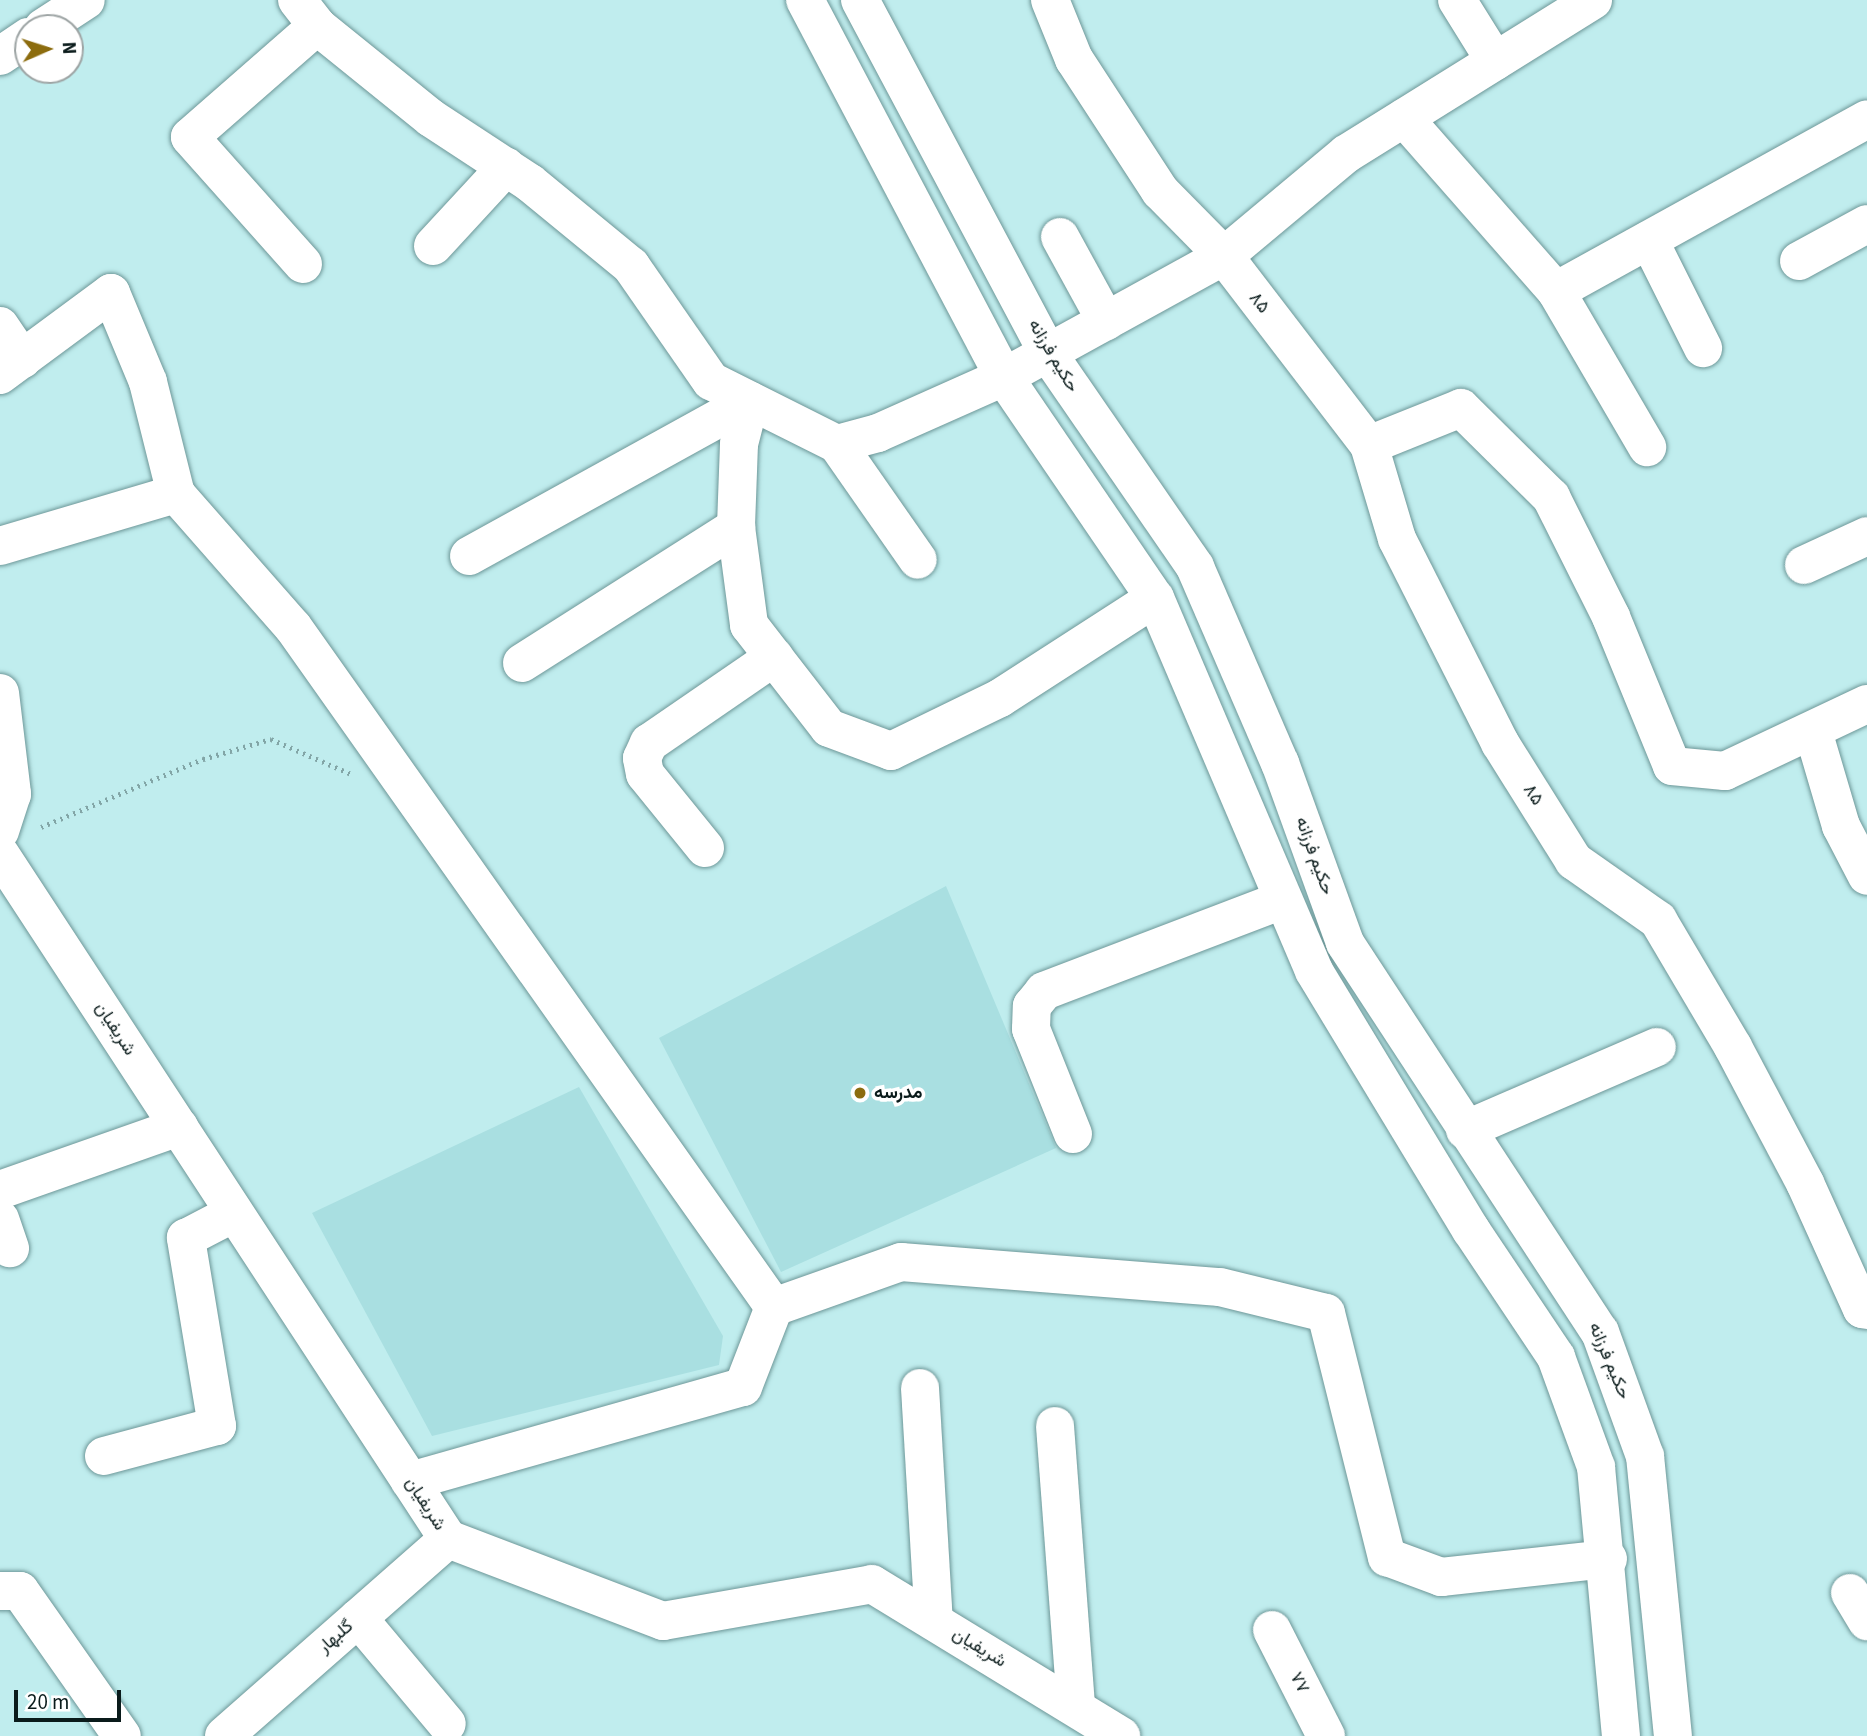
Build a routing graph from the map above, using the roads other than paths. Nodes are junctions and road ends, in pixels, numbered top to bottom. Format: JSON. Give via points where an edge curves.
{"nodes":[{"id":1,"x":86,"y":0,"type":"edge"},
{"id":2,"x":805,"y":0,"type":"edge"},
{"id":3,"x":860,"y":0,"type":"edge"},
{"id":4,"x":1049,"y":0,"type":"edge"},
{"id":5,"x":1457,"y":0,"type":"edge"},
{"id":6,"x":1593,"y":0,"type":"edge"},
{"id":7,"x":307,"y":13,"type":"edge"},
{"id":8,"x":64,"y":14,"type":"edge"},
{"id":9,"x":1495,"y":61,"type":"junction"},
{"id":10,"x":1404,"y":118,"type":"junction"},
{"id":11,"x":1867,"y":119,"type":"edge"},
{"id":12,"x":506,"y":167,"type":"junction"},
{"id":13,"x":1867,"y":224,"type":"edge"},
{"id":14,"x":1060,"y":237,"type":"dead end"},
{"id":15,"x":1649,"y":240,"type":"junction"},
{"id":16,"x":433,"y":246,"type":"dead end"},
{"id":17,"x":1224,"y":256,"type":"junction"},
{"id":18,"x":1799,"y":261,"type":"dead end"},
{"id":19,"x":303,"y":264,"type":"dead end"},
{"id":20,"x":1556,"y":291,"type":"junction"},
{"id":21,"x":1106,"y":321,"type":"junction"},
{"id":22,"x":0,"y":326,"type":"edge"},
{"id":23,"x":1703,"y":348,"type":"dead end"},
{"id":24,"x":1049,"y":355,"type":"junction"},
{"id":25,"x":11,"y":367,"type":"edge"},
{"id":26,"x":1004,"y":377,"type":"junction"},
{"id":27,"x":750,"y":401,"type":"junction"},
{"id":28,"x":837,"y":444,"type":"junction"},
{"id":29,"x":1368,"y":445,"type":"junction"},
{"id":30,"x":1647,"y":446,"type":"dead end"},
{"id":31,"x":176,"y":494,"type":"junction"},
{"id":32,"x":736,"y":527,"type":"junction"},
{"id":33,"x":1867,"y":536,"type":"edge"},
{"id":34,"x":0,"y":546,"type":"edge"},
{"id":35,"x":468,"y":556,"type":"dead end"},
{"id":36,"x":918,"y":560,"type":"dead end"},
{"id":37,"x":1804,"y":565,"type":"dead end"},
{"id":38,"x":1154,"y":598,"type":"junction"},
{"id":39,"x":774,"y":657,"type":"junction"},
{"id":40,"x":522,"y":663,"type":"dead end"},
{"id":41,"x":0,"y":693,"type":"edge"},
{"id":42,"x":1867,"y":704,"type":"edge"},
{"id":43,"x":1813,"y":731,"type":"junction"},
{"id":44,"x":1280,"y":763,"type":"junction"},
{"id":45,"x":1234,"y":783,"type":"junction"},
{"id":46,"x":0,"y":831,"type":"edge"},
{"id":47,"x":705,"y":848,"type":"dead end"},
{"id":48,"x":0,"y":853,"type":"edge"},
{"id":49,"x":1867,"y":876,"type":"edge"},
{"id":50,"x":1280,"y":901,"type":"junction"},
{"id":51,"x":1657,"y":1047,"type":"dead end"},
{"id":52,"x":179,"y":1127,"type":"junction"},
{"id":53,"x":1465,"y":1130,"type":"junction"},
{"id":54,"x":1073,"y":1135,"type":"dead end"},
{"id":55,"x":0,"y":1190,"type":"edge"},
{"id":56,"x":234,"y":1213,"type":"junction"},
{"id":57,"x":774,"y":1307,"type":"junction"},
{"id":58,"x":1865,"y":1316,"type":"edge"},
{"id":59,"x":920,"y":1388,"type":"dead end"},
{"id":60,"x":1055,"y":1426,"type":"dead end"},
{"id":61,"x":104,"y":1456,"type":"dead end"},
{"id":62,"x":410,"y":1481,"type":"junction"},
{"id":63,"x":448,"y":1539,"type":"junction"},
{"id":64,"x":1608,"y":1559,"type":"junction"},
{"id":65,"x":0,"y":1591,"type":"edge"},
{"id":66,"x":358,"y":1618,"type":"junction"},
{"id":67,"x":934,"y":1621,"type":"junction"},
{"id":68,"x":1272,"y":1630,"type":"dead end"},
{"id":69,"x":1076,"y":1707,"type":"junction"},
{"id":70,"x":447,"y":1724,"type":"dead end"},
{"id":71,"x":122,"y":1736,"type":"edge"},
{"id":72,"x":224,"y":1736,"type":"edge"},
{"id":73,"x":1121,"y":1736,"type":"edge"},
{"id":74,"x":1326,"y":1736,"type":"edge"},
{"id":75,"x":1621,"y":1736,"type":"edge"},
{"id":76,"x":1673,"y":1736,"type":"edge"}],
"edges":[{"from":1,"to":8,"type":"street"},
{"from":2,"to":26,"type":"street"},
{"from":3,"to":24,"type":"street","name":"حکیم فرزانه"},
{"from":4,"to":17,"type":"street","name":"۸۵","via":[[1074,59],[1160,191]]},
{"from":5,"to":9,"type":"street"},
{"from":6,"to":9,"type":"street"},
{"from":7,"to":12,"type":"street","via":[[432,118]]},
{"from":7,"to":19,"type":"street","via":[[190,137]]},
{"from":9,"to":10,"type":"street"},
{"from":10,"to":17,"type":"street","via":[[1346,153]]},
{"from":10,"to":20,"type":"street"},
{"from":11,"to":15,"type":"street"},
{"from":12,"to":16,"type":"street"},
{"from":12,"to":27,"type":"street","via":[[631,266],[711,382]]},
{"from":13,"to":18,"type":"street"},
{"from":14,"to":21,"type":"street"},
{"from":15,"to":20,"type":"street"},
{"from":15,"to":23,"type":"street"},
{"from":17,"to":21,"type":"street"},
{"from":17,"to":29,"type":"street","name":"۸۵"},
{"from":20,"to":30,"type":"street"},
{"from":21,"to":24,"type":"street"},
{"from":22,"to":25,"type":"street"},
{"from":24,"to":26,"type":"street"},
{"from":24,"to":44,"type":"street","name":"حکیم فرزانه","via":[[1195,567]]},
{"from":25,"to":31,"type":"street","via":[[111,293],[148,382]]},
{"from":26,"to":28,"type":"street","via":[[878,433]]},
{"from":26,"to":38,"type":"street"},
{"from":27,"to":28,"type":"street"},
{"from":27,"to":32,"type":"street","via":[[740,444]]},
{"from":27,"to":35,"type":"street"},
{"from":28,"to":36,"type":"street"},
{"from":29,"to":43,"type":"street","via":[[1461,408],[1551,497],[1611,617],[1672,766],[1725,771]]},
{"from":29,"to":58,"type":"street","name":"۸۵","via":[[1397,539],[1500,743],[1574,861],[1658,919],[1805,1183]]},
{"from":31,"to":34,"type":"street"},
{"from":31,"to":57,"type":"street","via":[[293,627]]},
{"from":32,"to":39,"type":"street","via":[[749,625]]},
{"from":32,"to":40,"type":"street"},
{"from":33,"to":37,"type":"street"},
{"from":38,"to":39,"type":"street","via":[[1000,698],[891,751],[829,728]]},
{"from":38,"to":45,"type":"street"},
{"from":39,"to":47,"type":"street","via":[[649,743],[642,758],[645,774]]},
{"from":41,"to":46,"type":"street","via":[[12,794]]},
{"from":42,"to":43,"type":"street"},
{"from":43,"to":49,"type":"street","via":[[1841,826]]},
{"from":44,"to":45,"type":"street"},
{"from":44,"to":53,"type":"street","name":"حکیم فرزانه","via":[[1345,943]]},
{"from":45,"to":50,"type":"street"},
{"from":48,"to":52,"type":"street","name":"شریفیان"},
{"from":50,"to":54,"type":"street","via":[[1044,990],[1032,1006],[1031,1029]]},
{"from":50,"to":64,"type":"street","via":[[1314,971],[1471,1230],[1556,1357],[1596,1467]]},
{"from":51,"to":53,"type":"street"},
{"from":52,"to":55,"type":"street"},
{"from":52,"to":56,"type":"street","name":"شریفیان"},
{"from":53,"to":76,"type":"street","name":"حکیم فرزانه","via":[[1601,1332],[1645,1455]]},
{"from":56,"to":61,"type":"street","via":[[186,1238],[217,1426]]},
{"from":56,"to":62,"type":"street","name":"شریفیان"},
{"from":57,"to":62,"type":"street","via":[[743,1387]]},
{"from":57,"to":64,"type":"street","via":[[901,1262],[1220,1287],[1326,1313],[1387,1557],[1441,1577]]},
{"from":59,"to":67,"type":"street"},
{"from":60,"to":69,"type":"street"},
{"from":62,"to":63,"type":"street","name":"شریفیان"},
{"from":63,"to":66,"type":"street","name":"گلبهار"},
{"from":63,"to":67,"type":"street","name":"شریفیان","via":[[663,1621],[872,1584]]},
{"from":64,"to":75,"type":"street"},
{"from":65,"to":71,"type":"street","via":[[20,1591]]},
{"from":66,"to":70,"type":"street"},
{"from":66,"to":72,"type":"street","name":"گلبهار"},
{"from":67,"to":69,"type":"street","name":"شریفیان"},
{"from":68,"to":74,"type":"street","name":"۷۷"},
{"from":69,"to":73,"type":"street","name":"شریفیان"}]}
